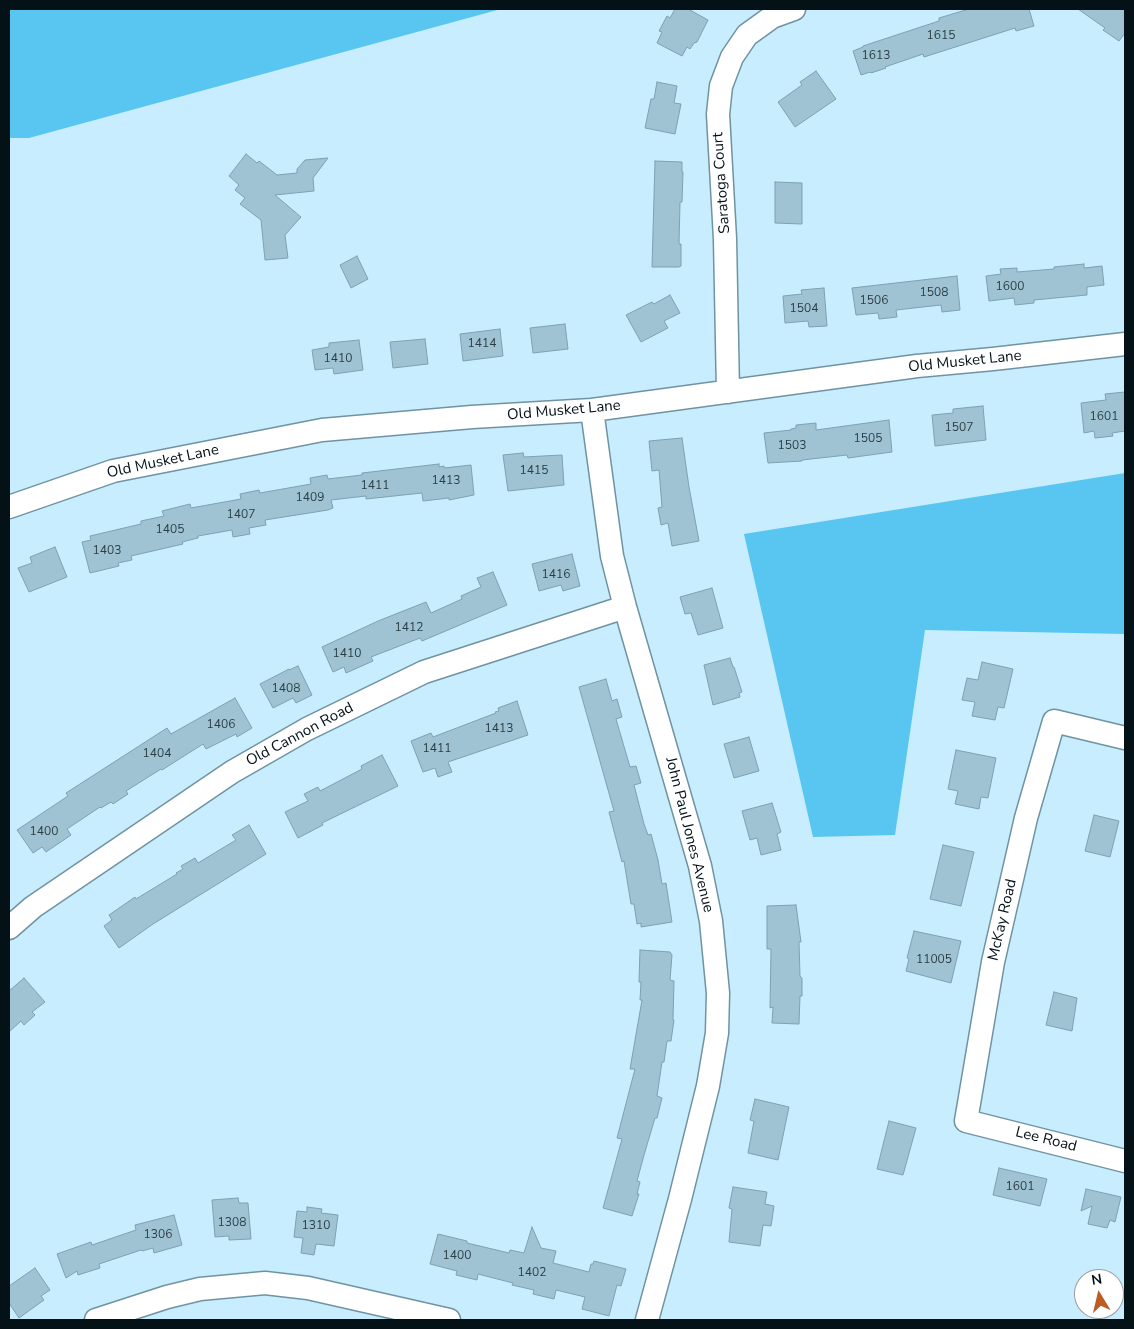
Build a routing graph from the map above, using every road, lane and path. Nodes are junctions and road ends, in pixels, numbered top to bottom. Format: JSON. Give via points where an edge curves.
{"nodes":[{"id":1,"x":794,"y":9,"type":"edge"},
{"id":2,"x":1125,"y":344,"type":"edge"},
{"id":3,"x":728,"y":392,"type":"junction"},
{"id":4,"x":592,"y":410,"type":"junction"},
{"id":5,"x":9,"y":507,"type":"edge"},
{"id":6,"x":625,"y":607,"type":"junction"},
{"id":7,"x":1125,"y":738,"type":"edge"},
{"id":8,"x":9,"y":928,"type":"edge"},
{"id":9,"x":966,"y":1121,"type":"joint"},
{"id":10,"x":1125,"y":1161,"type":"edge"},
{"id":11,"x":96,"y":1320,"type":"edge"},
{"id":12,"x":449,"y":1320,"type":"edge"},
{"id":13,"x":647,"y":1320,"type":"edge"}],
"edges":[{"from":1,"to":3,"type":"street","name":"Saratoga Court","via":[[772,16],[747,36],[732,57],[721,86],[718,114],[725,239]]},
{"from":2,"to":3,"type":"street","name":"Old Musket Lane","via":[[917,366]]},
{"from":3,"to":4,"type":"street","name":"Old Musket Lane"},
{"from":4,"to":5,"type":"street","name":"Old Musket Lane","via":[[322,430],[113,471]]},
{"from":4,"to":6,"type":"street","name":"John Paul Jones Avenue","via":[[612,556]]},
{"from":6,"to":8,"type":"street","name":"Old Cannon Road","via":[[424,672],[307,729],[232,772],[33,907]]},
{"from":6,"to":13,"type":"street","name":"John Paul Jones Avenue","via":[[700,866],[711,922],[718,993],[717,1033],[708,1086]]},
{"from":7,"to":9,"type":"street","name":"McKay Road","via":[[1054,721],[1026,818],[993,962]]},
{"from":9,"to":10,"type":"street","name":"Lee Road"},
{"from":11,"to":12,"type":"street","via":[[200,1289],[265,1283],[308,1288]]}]}
